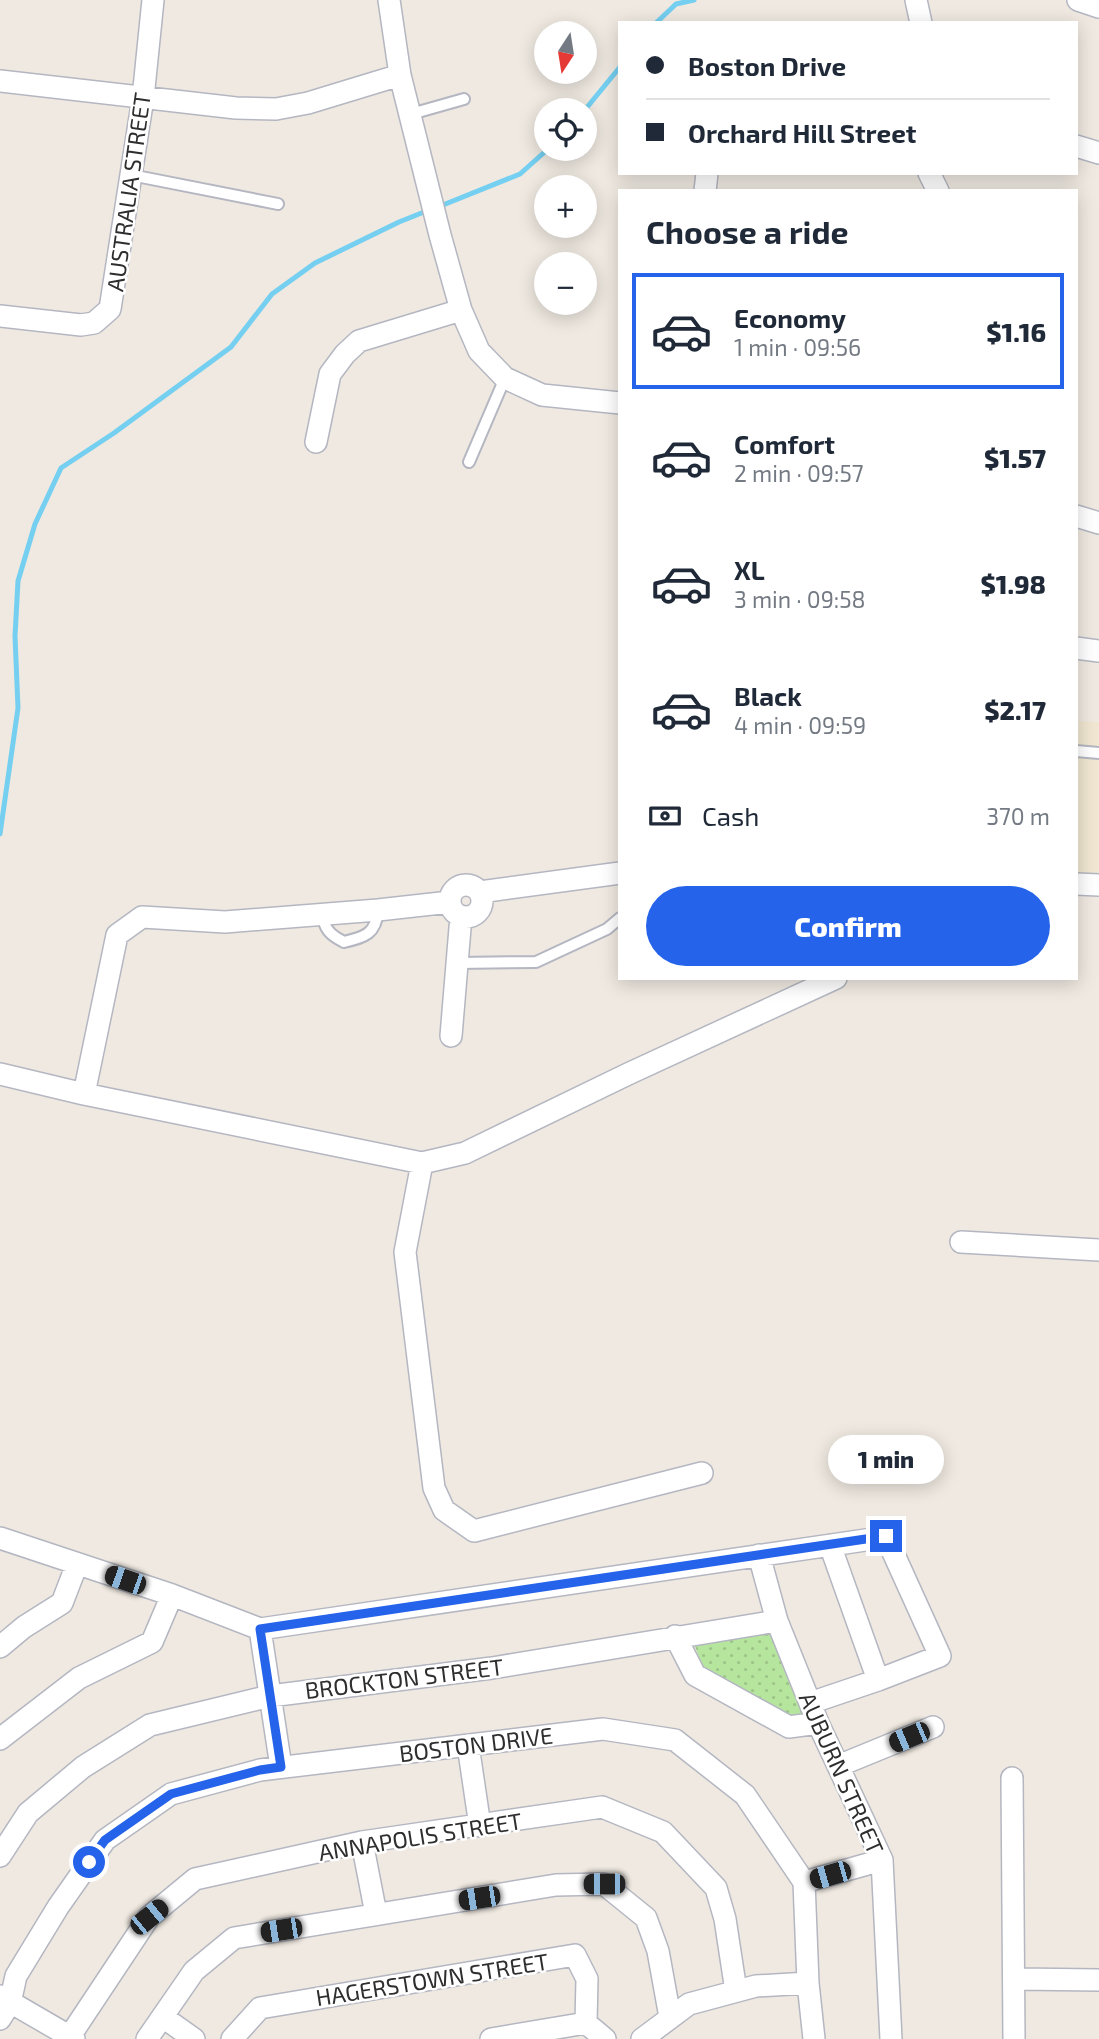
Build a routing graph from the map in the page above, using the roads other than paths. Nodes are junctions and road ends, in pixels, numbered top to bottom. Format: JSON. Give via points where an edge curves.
{"nodes":[{"id":1,"x":153,"y":0,"type":"edge"},
{"id":2,"x":388,"y":0,"type":"edge"},
{"id":3,"x":916,"y":0,"type":"edge"},
{"id":4,"x":1078,"y":0,"type":"edge"},
{"id":5,"x":1099,"y":7,"type":"edge"},
{"id":6,"x":920,"y":21,"type":"edge"},
{"id":7,"x":400,"y":75,"type":"junction"},
{"id":8,"x":0,"y":82,"type":"edge"},
{"id":9,"x":143,"y":98,"type":"junction"},
{"id":10,"x":464,"y":99,"type":"dead end"},
{"id":11,"x":411,"y":114,"type":"junction"},
{"id":12,"x":1078,"y":147,"type":"edge"},
{"id":13,"x":1099,"y":153,"type":"edge"},
{"id":14,"x":131,"y":175,"type":"junction"},
{"id":15,"x":278,"y":204,"type":"dead end"},
{"id":16,"x":461,"y":310,"type":"junction"},
{"id":17,"x":0,"y":316,"type":"edge"},
{"id":18,"x":505,"y":378,"type":"junction"},
{"id":19,"x":618,"y":403,"type":"edge"},
{"id":20,"x":316,"y":442,"type":"dead end"},
{"id":21,"x":469,"y":462,"type":"dead end"},
{"id":22,"x":1078,"y":517,"type":"edge"},
{"id":23,"x":1099,"y":523,"type":"edge"},
{"id":24,"x":1078,"y":648,"type":"edge"},
{"id":25,"x":1099,"y":651,"type":"edge"},
{"id":26,"x":1078,"y":751,"type":"edge"},
{"id":27,"x":1099,"y":753,"type":"edge"},
{"id":28,"x":618,"y":873,"type":"edge"},
{"id":29,"x":1078,"y":884,"type":"edge"},
{"id":30,"x":1099,"y":885,"type":"edge"},
{"id":31,"x":455,"y":909,"type":"junction"},
{"id":32,"x":378,"y":910,"type":"junction"},
{"id":33,"x":322,"y":913,"type":"junction"},
{"id":34,"x":618,"y":920,"type":"edge"},
{"id":35,"x":457,"y":963,"type":"junction"},
{"id":36,"x":832,"y":980,"type":"edge"},
{"id":37,"x":451,"y":1036,"type":"dead end"},
{"id":38,"x":0,"y":1074,"type":"edge"},
{"id":39,"x":84,"y":1094,"type":"junction"},
{"id":40,"x":422,"y":1163,"type":"junction"},
{"id":41,"x":961,"y":1242,"type":"dead end"},
{"id":42,"x":1099,"y":1250,"type":"edge"},
{"id":43,"x":702,"y":1473,"type":"dead end"},
{"id":44,"x":0,"y":1538,"type":"edge"},
{"id":45,"x":830,"y":1545,"type":"junction"},
{"id":46,"x":760,"y":1555,"type":"junction"},
{"id":47,"x":78,"y":1564,"type":"junction"},
{"id":48,"x":172,"y":1595,"type":"junction"},
{"id":49,"x":777,"y":1621,"type":"junction"},
{"id":50,"x":260,"y":1629,"type":"junction"},
{"id":51,"x":675,"y":1636,"type":"junction"},
{"id":52,"x":0,"y":1647,"type":"edge"},
{"id":53,"x":878,"y":1680,"type":"junction"},
{"id":54,"x":270,"y":1696,"type":"junction"},
{"id":55,"x":810,"y":1703,"type":"junction"},
{"id":56,"x":818,"y":1723,"type":"junction"},
{"id":57,"x":933,"y":1727,"type":"dead end"},
{"id":58,"x":0,"y":1739,"type":"edge"},
{"id":59,"x":468,"y":1745,"type":"junction"},
{"id":60,"x":838,"y":1766,"type":"junction"},
{"id":61,"x":281,"y":1767,"type":"junction"},
{"id":62,"x":1012,"y":1778,"type":"dead end"},
{"id":63,"x":480,"y":1826,"type":"junction"},
{"id":64,"x":362,"y":1842,"type":"junction"},
{"id":65,"x":0,"y":1856,"type":"edge"},
{"id":66,"x":881,"y":1860,"type":"junction"},
{"id":67,"x":804,"y":1882,"type":"junction"},
{"id":68,"x":376,"y":1914,"type":"junction"},
{"id":69,"x":1014,"y":1979,"type":"junction"},
{"id":70,"x":1099,"y":1980,"type":"edge"},
{"id":71,"x":808,"y":1983,"type":"junction"},
{"id":72,"x":736,"y":1991,"type":"junction"},
{"id":73,"x":5,"y":1996,"type":"edge"},
{"id":74,"x":163,"y":2017,"type":"junction"},
{"id":75,"x":670,"y":2017,"type":"junction"},
{"id":76,"x":586,"y":2023,"type":"junction"},
{"id":77,"x":72,"y":2038,"type":"edge"},
{"id":78,"x":148,"y":2039,"type":"edge"},
{"id":79,"x":194,"y":2039,"type":"edge"},
{"id":80,"x":232,"y":2039,"type":"edge"},
{"id":81,"x":491,"y":2039,"type":"edge"},
{"id":82,"x":605,"y":2039,"type":"edge"},
{"id":83,"x":642,"y":2039,"type":"edge"},
{"id":84,"x":814,"y":2039,"type":"edge"},
{"id":85,"x":891,"y":2039,"type":"edge"},
{"id":86,"x":1014,"y":2039,"type":"edge"}],
"edges":[{"from":1,"to":9,"type":"street","name":"AUSTRALIA STREET"},
{"from":2,"to":7,"type":"street"},
{"from":3,"to":6,"type":"street"},
{"from":4,"to":5,"type":"street"},
{"from":7,"to":9,"type":"street","via":[[276,108]]},
{"from":7,"to":11,"type":"street"},
{"from":8,"to":9,"type":"street"},
{"from":9,"to":14,"type":"street","name":"AUSTRALIA STREET"},
{"from":10,"to":11,"type":"lane"},
{"from":11,"to":16,"type":"street"},
{"from":12,"to":13,"type":"street"},
{"from":14,"to":15,"type":"lane"},
{"from":14,"to":17,"type":"street","name":"AUSTRALIA STREET","via":[[113,299],[103,317],[82,325]]},
{"from":16,"to":18,"type":"street","via":[[479,351]]},
{"from":16,"to":20,"type":"street","via":[[359,341],[330,374]]},
{"from":18,"to":19,"type":"street","via":[[542,395]]},
{"from":18,"to":21,"type":"lane"},
{"from":22,"to":23,"type":"street"},
{"from":24,"to":25,"type":"street"},
{"from":26,"to":27,"type":"lane"},
{"from":28,"to":31,"type":"street","via":[[480,892],[478,911],[467,917]]},
{"from":29,"to":30,"type":"street"},
{"from":31,"to":32,"type":"street"},
{"from":31,"to":35,"type":"street"},
{"from":32,"to":33,"type":"street"},
{"from":32,"to":33,"type":"lane","via":[[377,925],[370,933],[344,942],[329,935]]},
{"from":33,"to":39,"type":"street","via":[[225,922],[142,917],[117,934]]},
{"from":34,"to":35,"type":"lane","via":[[536,962]]},
{"from":35,"to":37,"type":"street"},
{"from":36,"to":40,"type":"street","via":[[465,1153]]},
{"from":38,"to":39,"type":"street"},
{"from":39,"to":40,"type":"street"},
{"from":40,"to":43,"type":"street","via":[[405,1252],[434,1488],[444,1510],[474,1531]]},
{"from":41,"to":42,"type":"street"},
{"from":44,"to":47,"type":"street"},
{"from":45,"to":46,"type":"street"},
{"from":45,"to":53,"type":"street"},
{"from":45,"to":53,"type":"street","via":[[886,1536],[940,1656]]},
{"from":46,"to":49,"type":"street","name":"AUBURN STREET"},
{"from":46,"to":50,"type":"street"},
{"from":47,"to":48,"type":"street"},
{"from":47,"to":52,"type":"street","via":[[62,1603]]},
{"from":48,"to":50,"type":"street"},
{"from":48,"to":58,"type":"street","via":[[152,1642],[79,1678]]},
{"from":49,"to":51,"type":"street","name":"BROCKTON STREET"},
{"from":49,"to":55,"type":"street","name":"AUBURN STREET"},
{"from":50,"to":54,"type":"street"},
{"from":51,"to":54,"type":"street","name":"BROCKTON STREET","via":[[492,1668]]},
{"from":51,"to":56,"type":"street","via":[[695,1675],[789,1727]]},
{"from":53,"to":55,"type":"street"},
{"from":54,"to":61,"type":"street"},
{"from":54,"to":65,"type":"street","name":"BROCKTON STREET","via":[[150,1725],[83,1767],[28,1813]]},
{"from":55,"to":56,"type":"street","name":"AUBURN STREET"},
{"from":56,"to":60,"type":"street","name":"AUBURN STREET"},
{"from":57,"to":60,"type":"street"},
{"from":59,"to":61,"type":"street","name":"BOSTON DRIVE"},
{"from":59,"to":63,"type":"street"},
{"from":59,"to":67,"type":"street","name":"BOSTON DRIVE","via":[[603,1729],[675,1740],[745,1795]]},
{"from":60,"to":66,"type":"street","name":"AUBURN STREET"},
{"from":61,"to":73,"type":"street","name":"BOSTON DRIVE","via":[[171,1794],[105,1840]]},
{"from":62,"to":69,"type":"street"},
{"from":63,"to":64,"type":"street","name":"ANNAPOLIS STREET"},
{"from":63,"to":72,"type":"street","name":"ANNAPOLIS STREET","via":[[602,1807],[663,1832],[716,1888]]},
{"from":64,"to":68,"type":"street"},
{"from":64,"to":77,"type":"street","name":"ANNAPOLIS STREET","via":[[195,1879],[149,1917]]},
{"from":66,"to":67,"type":"street"},
{"from":66,"to":85,"type":"street","name":"AUBURN STREET"},
{"from":67,"to":71,"type":"street"},
{"from":68,"to":74,"type":"street","via":[[234,1938],[194,1971]]},
{"from":68,"to":75,"type":"street","via":[[556,1885],[604,1884],[646,1918],[658,1951]]},
{"from":69,"to":70,"type":"street"},
{"from":69,"to":86,"type":"street"},
{"from":71,"to":72,"type":"street"},
{"from":71,"to":84,"type":"street"},
{"from":72,"to":75,"type":"street","via":[[689,2004]]},
{"from":73,"to":77,"type":"street"},
{"from":74,"to":78,"type":"street"},
{"from":74,"to":79,"type":"street"},
{"from":75,"to":83,"type":"street"},
{"from":76,"to":80,"type":"street","name":"HAGERSTOWN STREET","via":[[587,1979],[575,1955],[260,2008]]},
{"from":76,"to":81,"type":"street"},
{"from":76,"to":82,"type":"street"}]}
